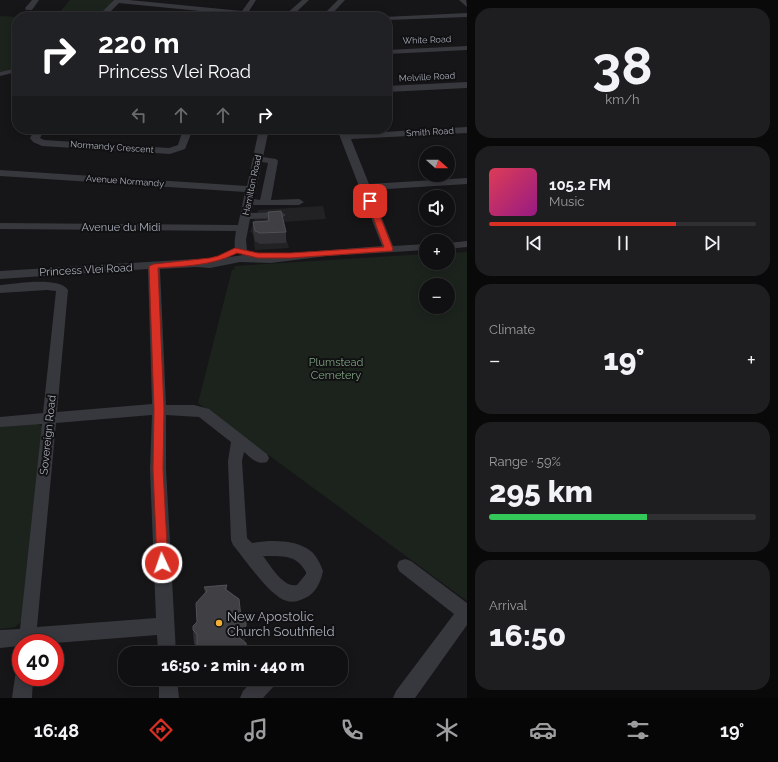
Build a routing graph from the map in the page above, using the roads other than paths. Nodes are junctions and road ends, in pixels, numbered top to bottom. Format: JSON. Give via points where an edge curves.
{"nodes":[{"id":1,"x":36,"y":0,"type":"edge"},
{"id":2,"x":184,"y":0,"type":"edge"},
{"id":3,"x":253,"y":0,"type":"edge"},
{"id":4,"x":306,"y":0,"type":"edge"},
{"id":5,"x":342,"y":0,"type":"edge"},
{"id":6,"x":462,"y":0,"type":"edge"},
{"id":7,"x":121,"y":1,"type":"edge"},
{"id":8,"x":467,"y":5,"type":"edge"},
{"id":9,"x":29,"y":8,"type":"dead end"},
{"id":10,"x":177,"y":9,"type":"junction"},
{"id":11,"x":107,"y":12,"type":"edge"},
{"id":12,"x":210,"y":12,"type":"edge"},
{"id":13,"x":246,"y":12,"type":"edge"},
{"id":14,"x":292,"y":12,"type":"edge"},
{"id":15,"x":330,"y":12,"type":"edge"},
{"id":16,"x":467,"y":15,"type":"edge"},
{"id":17,"x":392,"y":18,"type":"edge"},
{"id":18,"x":467,"y":48,"type":"edge"},
{"id":19,"x":392,"y":52,"type":"edge"},
{"id":20,"x":12,"y":71,"type":"edge"},
{"id":21,"x":0,"y":74,"type":"edge"},
{"id":22,"x":467,"y":85,"type":"edge"},
{"id":23,"x":392,"y":89,"type":"edge"},
{"id":24,"x":467,"y":130,"type":"edge"},
{"id":25,"x":392,"y":132,"type":"edge"},
{"id":26,"x":38,"y":134,"type":"edge"},
{"id":27,"x":186,"y":134,"type":"edge"},
{"id":28,"x":263,"y":134,"type":"edge"},
{"id":29,"x":344,"y":134,"type":"edge"},
{"id":30,"x":258,"y":158,"type":"junction"},
{"id":31,"x":0,"y":173,"type":"edge"},
{"id":32,"x":467,"y":181,"type":"edge"},
{"id":33,"x":365,"y":187,"type":"junction"},
{"id":34,"x":251,"y":190,"type":"junction"},
{"id":35,"x":248,"y":202,"type":"junction"},
{"id":36,"x":299,"y":202,"type":"dead end"},
{"id":37,"x":265,"y":203,"type":"junction"},
{"id":38,"x":281,"y":215,"type":"edge"},
{"id":39,"x":245,"y":216,"type":"junction"},
{"id":40,"x":0,"y":226,"type":"edge"},
{"id":41,"x":242,"y":228,"type":"junction"},
{"id":42,"x":467,"y":244,"type":"edge"},
{"id":43,"x":455,"y":245,"type":"edge"},
{"id":44,"x":419,"y":247,"type":"edge"},
{"id":45,"x":389,"y":249,"type":"junction"},
{"id":46,"x":238,"y":253,"type":"junction"},
{"id":47,"x":154,"y":266,"type":"junction"},
{"id":48,"x":0,"y":275,"type":"edge"},
{"id":49,"x":0,"y":289,"type":"edge"},
{"id":50,"x":159,"y":409,"type":"junction"},
{"id":51,"x":50,"y":418,"type":"junction"},
{"id":52,"x":0,"y":422,"type":"edge"},
{"id":53,"x":239,"y":440,"type":"junction"},
{"id":54,"x":262,"y":458,"type":"dead end"},
{"id":55,"x":248,"y":551,"type":"dead end"},
{"id":56,"x":405,"y":566,"type":"dead end"},
{"id":57,"x":467,"y":612,"type":"edge"},
{"id":58,"x":165,"y":626,"type":"junction"},
{"id":59,"x":29,"y":634,"type":"edge"},
{"id":60,"x":64,"y":636,"type":"edge"},
{"id":61,"x":0,"y":639,"type":"edge"},
{"id":62,"x":12,"y":639,"type":"edge"},
{"id":63,"x":166,"y":646,"type":"edge"},
{"id":64,"x":23,"y":686,"type":"edge"},
{"id":65,"x":168,"y":686,"type":"edge"},
{"id":66,"x":261,"y":686,"type":"edge"},
{"id":67,"x":22,"y":698,"type":"edge"},
{"id":68,"x":169,"y":698,"type":"edge"},
{"id":69,"x":250,"y":698,"type":"edge"},
{"id":70,"x":403,"y":698,"type":"edge"}],
"edges":[{"from":1,"to":9,"type":"street"},
{"from":2,"to":10,"type":"street"},
{"from":3,"to":13,"type":"street"},
{"from":4,"to":14,"type":"street"},
{"from":5,"to":15,"type":"street"},
{"from":6,"to":8,"type":"street"},
{"from":7,"to":10,"type":"street"},
{"from":7,"to":11,"type":"street"},
{"from":10,"to":12,"type":"street"},
{"from":16,"to":17,"type":"street"},
{"from":18,"to":19,"type":"street","name":"White Road"},
{"from":20,"to":21,"type":"street"},
{"from":22,"to":23,"type":"street","name":"Melville Road"},
{"from":24,"to":25,"type":"street","name":"Smith Road"},
{"from":26,"to":27,"type":"street","name":"Normandy Crescent","via":[[35,139],[42,142],[170,151],[182,147]]},
{"from":28,"to":30,"type":"street","name":"Hamilton Road"},
{"from":29,"to":33,"type":"street"},
{"from":30,"to":34,"type":"street","name":"Hamilton Road"},
{"from":30,"to":37,"type":"street","via":[[273,161]]},
{"from":31,"to":34,"type":"street","name":"Avenue Normandy"},
{"from":32,"to":33,"type":"street"},
{"from":33,"to":45,"type":"street"},
{"from":34,"to":35,"type":"street","name":"Hamilton Road"},
{"from":35,"to":37,"type":"street"},
{"from":35,"to":39,"type":"street","name":"Hamilton Road"},
{"from":36,"to":37,"type":"street"},
{"from":38,"to":39,"type":"street"},
{"from":39,"to":41,"type":"street","name":"Hamilton Road"},
{"from":40,"to":41,"type":"street","name":"Avenue du Midi"},
{"from":41,"to":46,"type":"street","name":"Hamilton Road"},
{"from":42,"to":43,"type":"street"},
{"from":44,"to":45,"type":"street","name":"Princess Vlei Road"},
{"from":45,"to":46,"type":"street","name":"Princess Vlei Road","via":[[291,256],[272,260]]},
{"from":46,"to":47,"type":"street","name":"Princess Vlei Road","via":[[210,264]]},
{"from":47,"to":48,"type":"street","name":"Princess Vlei Road"},
{"from":47,"to":50,"type":"street"},
{"from":49,"to":51,"type":"street","name":"Sovereign Road","via":[[47,286],[62,290]]},
{"from":50,"to":51,"type":"street"},
{"from":50,"to":53,"type":"street","via":[[201,412]]},
{"from":50,"to":58,"type":"street","via":[[158,469]]},
{"from":51,"to":52,"type":"street"},
{"from":51,"to":59,"type":"street","name":"Sovereign Road"},
{"from":53,"to":54,"type":"street"},
{"from":53,"to":55,"type":"street","via":[[235,461],[238,537]]},
{"from":56,"to":57,"type":"street"},
{"from":57,"to":70,"type":"street"},
{"from":58,"to":60,"type":"street"},
{"from":58,"to":63,"type":"street"},
{"from":61,"to":62,"type":"street"},
{"from":64,"to":67,"type":"street"},
{"from":65,"to":68,"type":"street"},
{"from":66,"to":69,"type":"street"}]}
